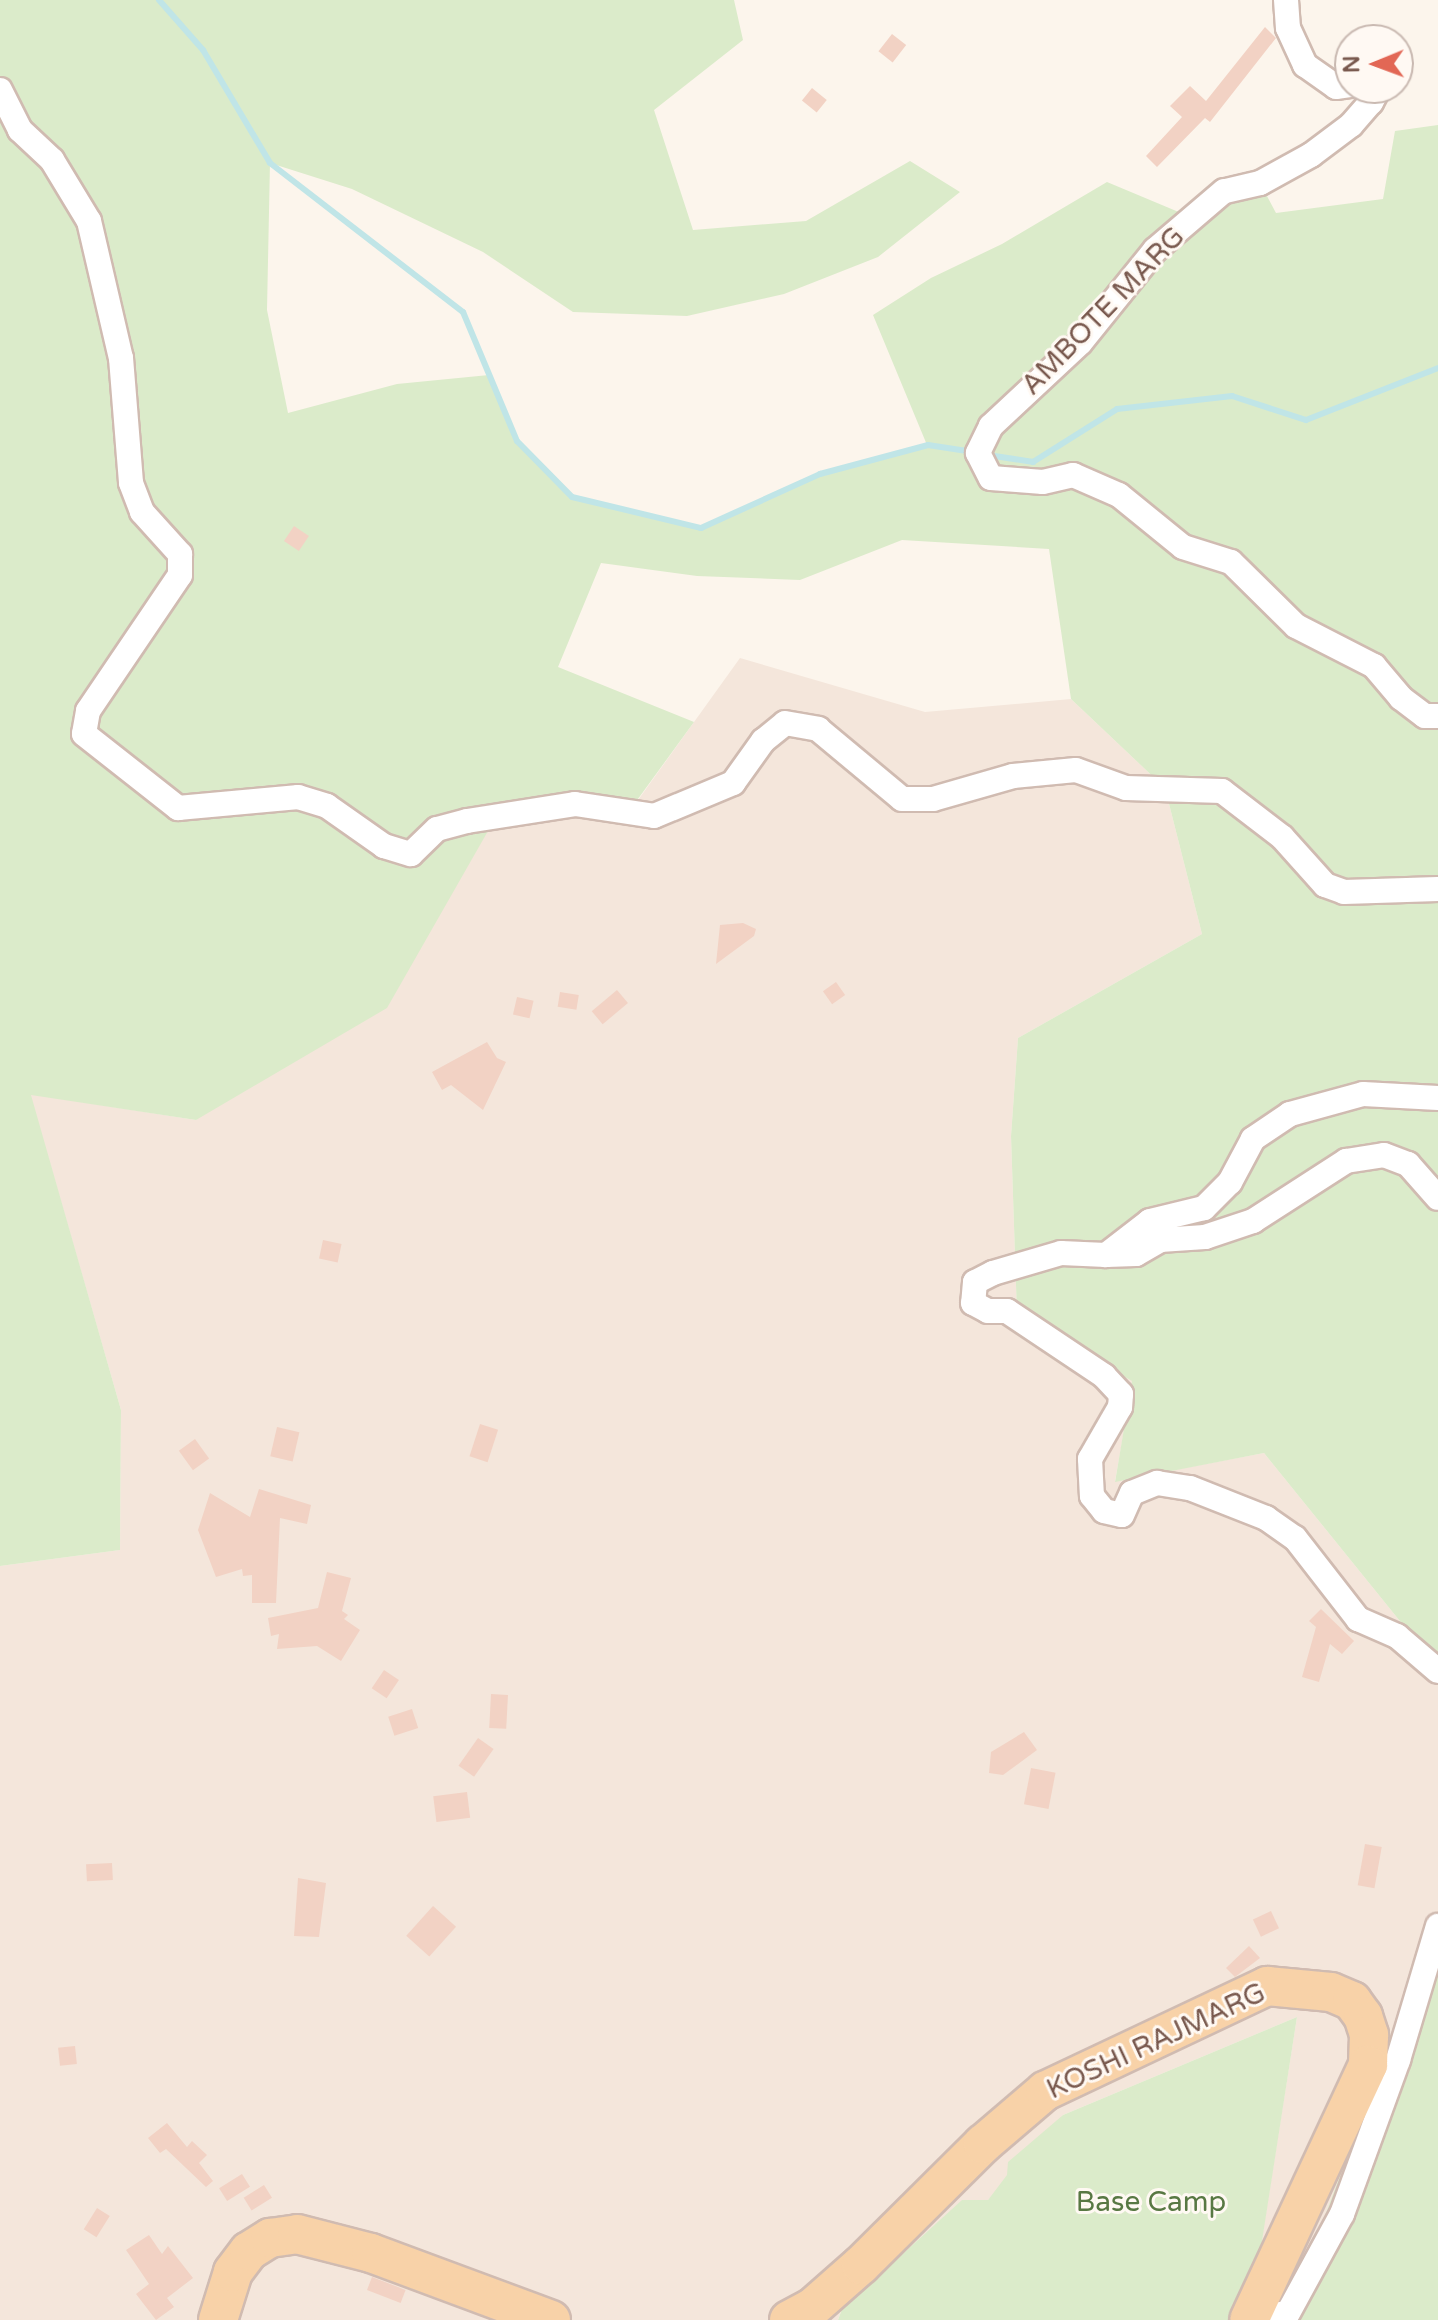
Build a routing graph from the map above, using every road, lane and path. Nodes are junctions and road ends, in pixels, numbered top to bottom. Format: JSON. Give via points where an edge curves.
{"nodes":[{"id":1,"x":1286,"y":0,"type":"edge"},
{"id":2,"x":1334,"y":86,"type":"edge"},
{"id":3,"x":0,"y":90,"type":"edge"},
{"id":4,"x":1369,"y":104,"type":"edge"},
{"id":5,"x":1438,"y":716,"type":"edge"},
{"id":6,"x":1438,"y":889,"type":"edge"},
{"id":7,"x":1438,"y":1098,"type":"edge"},
{"id":8,"x":1438,"y":1198,"type":"edge"},
{"id":9,"x":1106,"y":1255,"type":"junction"},
{"id":10,"x":1438,"y":1671,"type":"edge"},
{"id":11,"x":1438,"y":1926,"type":"edge"},
{"id":12,"x":218,"y":2320,"type":"edge"},
{"id":13,"x":551,"y":2320,"type":"edge"},
{"id":14,"x":789,"y":2320,"type":"edge"},
{"id":15,"x":1249,"y":2320,"type":"edge"}],
"edges":[{"from":1,"to":2,"type":"street","via":[[1288,28],[1305,65]]},
{"from":3,"to":6,"type":"street","via":[[20,130],[52,160],[89,221],[121,358],[131,483],[142,512],[180,554],[180,575],[88,711],[84,734],[178,808],[298,797],[327,806],[384,846],[411,854],[437,829],[575,804],[654,816],[733,783],[763,741],[785,723],[818,729],[902,799],[933,799],[1013,776],[1076,770],[1126,788],[1222,791],[1282,837],[1325,885],[1344,892]]},
{"from":4,"to":5,"type":"street","name":"AMBOTE MARG","via":[[1311,155],[1260,183],[1224,191],[1155,250],[1080,343],[991,426],[978,453],[991,478],[1043,482],[1073,475],[1119,495],[1183,547],[1231,562],[1296,626],[1374,666],[1401,698],[1425,716]]},
{"from":7,"to":9,"type":"street","via":[[1363,1094],[1290,1114],[1253,1139],[1230,1182],[1204,1208],[1150,1221]]},
{"from":8,"to":9,"type":"street","via":[[1408,1164],[1384,1155],[1358,1159],[1298,1188],[1253,1221],[1205,1237],[1160,1240],[1136,1254]]},
{"from":9,"to":10,"type":"street","via":[[1061,1253],[1015,1265],[975,1282],[973,1303],[988,1311],[1007,1311],[1104,1376],[1121,1394],[1120,1407],[1090,1459],[1092,1496],[1104,1511],[1122,1515],[1132,1493],[1157,1483],[1190,1488],[1266,1518],[1295,1538],[1358,1619],[1397,1636]]},
{"from":11,"to":15,"type":"street","via":[[1398,2060],[1342,2214],[1288,2313]]},
{"from":12,"to":13,"type":"main road","via":[[233,2272],[249,2251],[270,2238],[297,2234],[345,2244]]},
{"from":14,"to":15,"type":"main road","name":"KOSHI RAJMARG","via":[[812,2308],[861,2265],[983,2144],[1045,2091],[1267,1986],[1331,1992],[1352,2001],[1363,2016],[1369,2035],[1368,2065]]}]}
